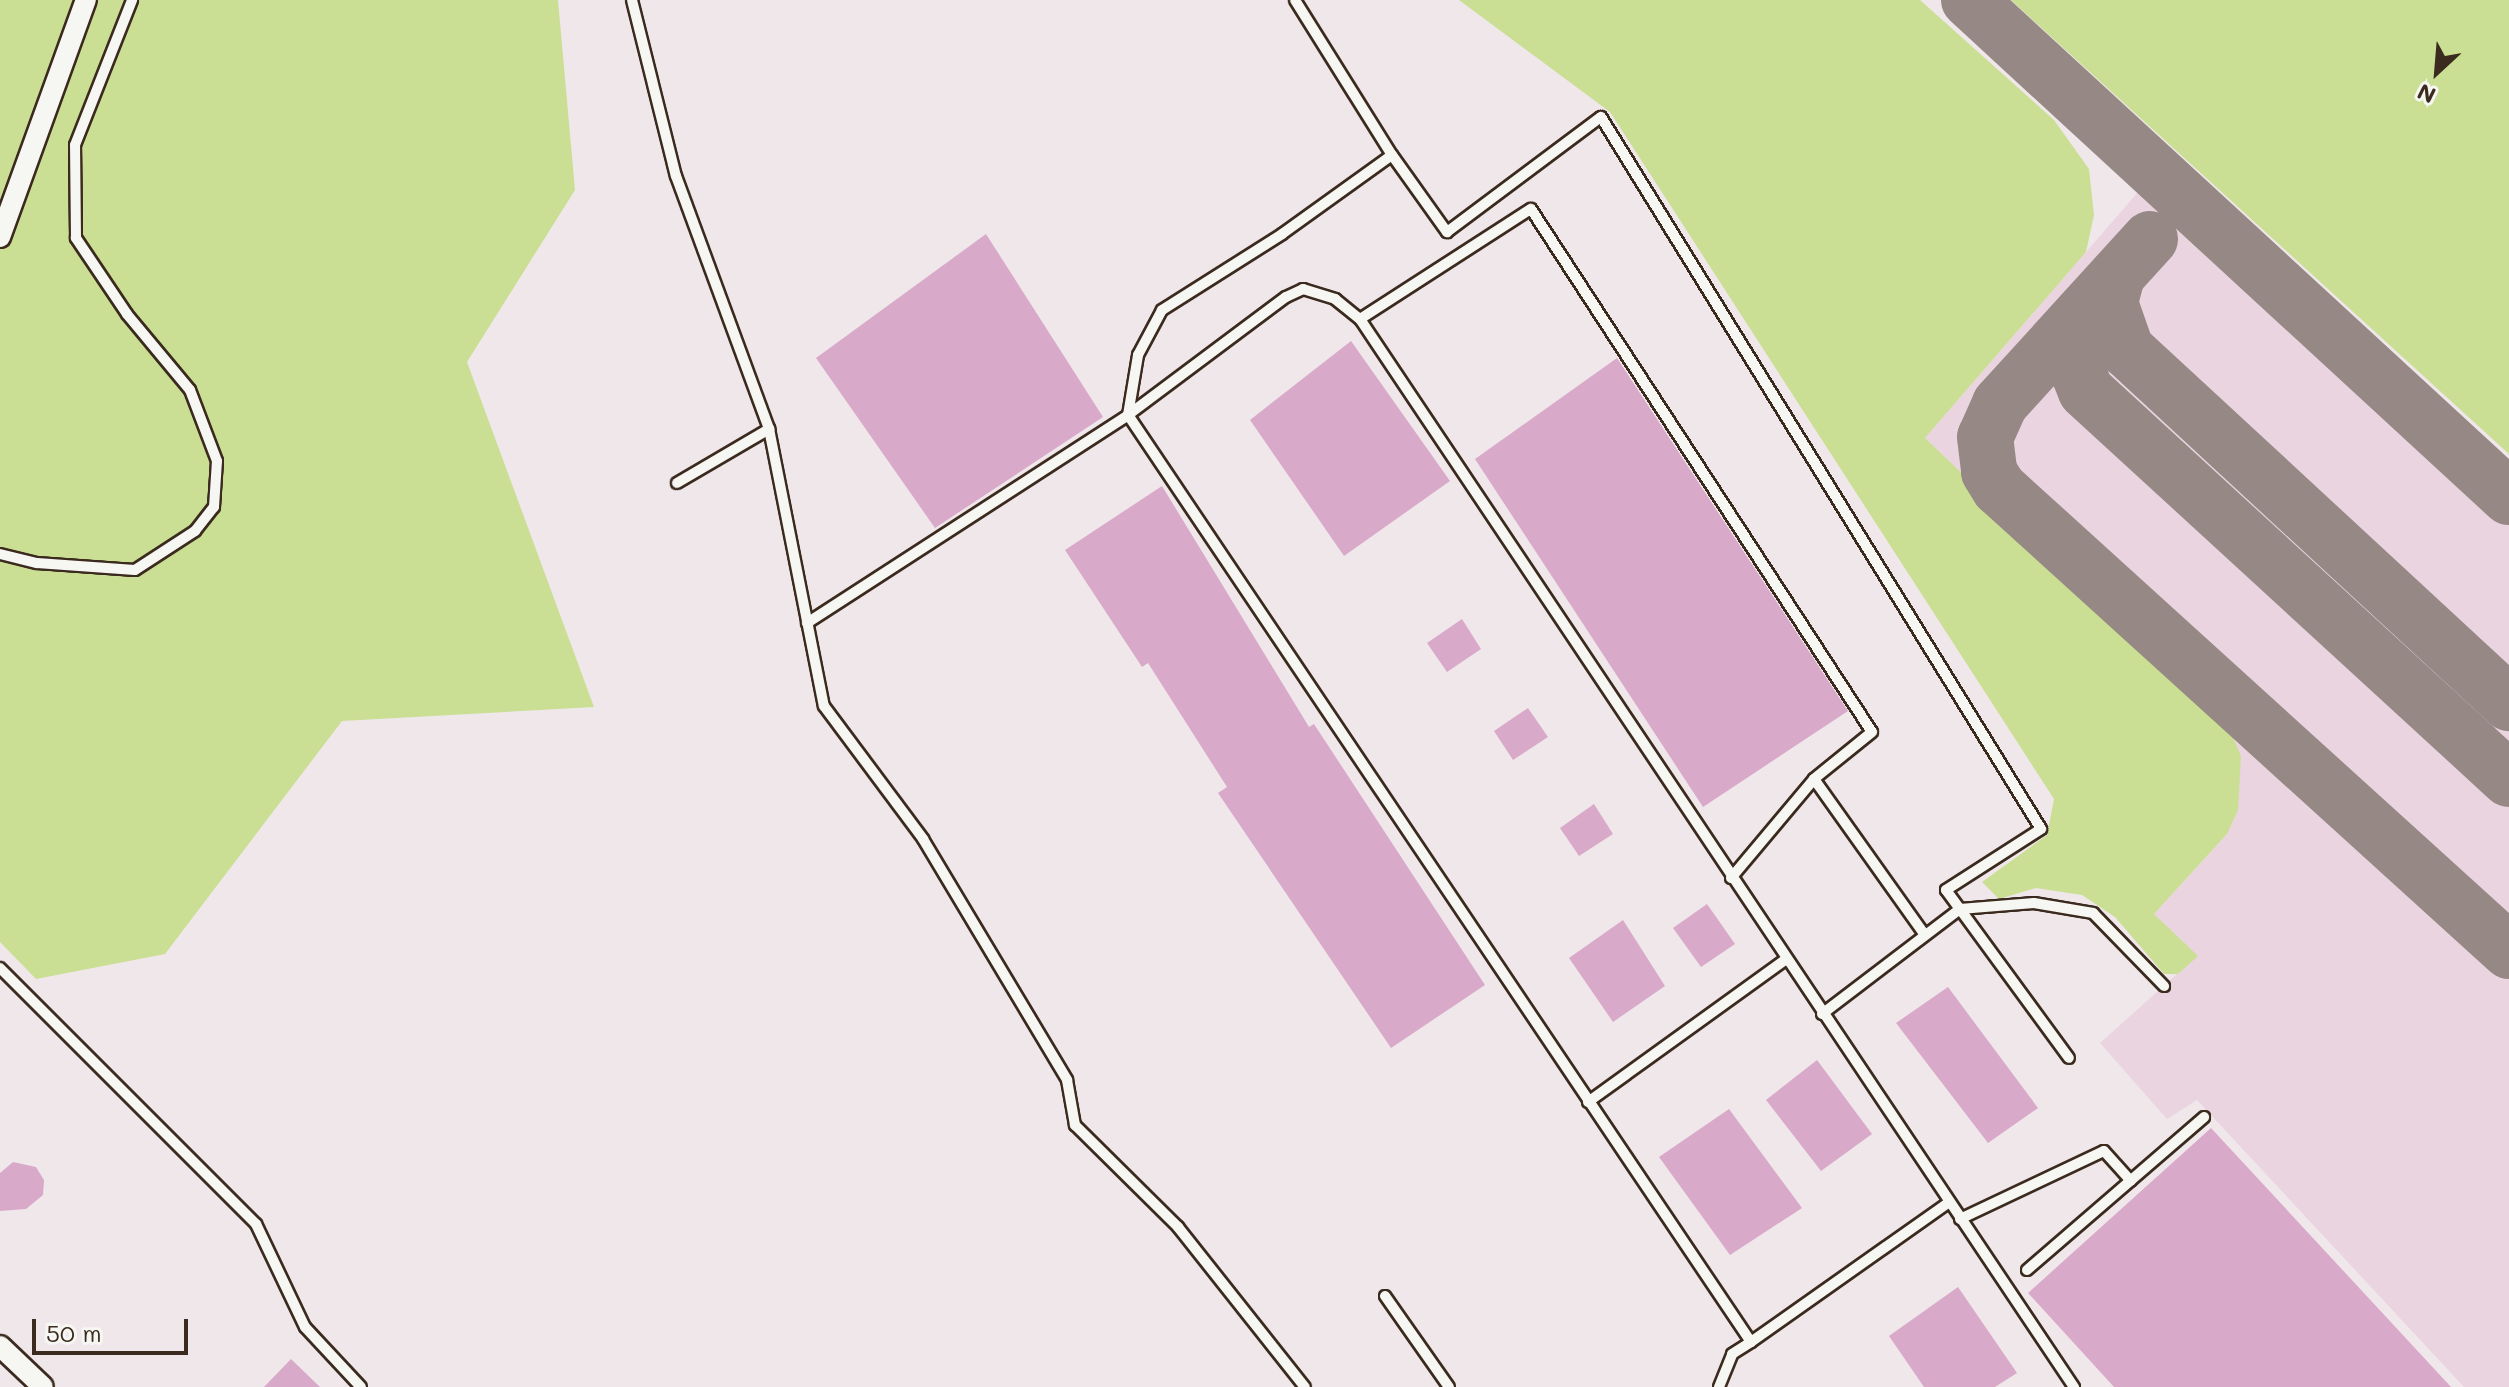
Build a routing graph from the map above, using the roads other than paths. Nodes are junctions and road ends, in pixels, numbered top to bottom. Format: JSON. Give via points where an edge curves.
{"nodes":[{"id":1,"x":86,"y":0,"type":"edge"},
{"id":2,"x":132,"y":0,"type":"edge"},
{"id":3,"x":632,"y":0,"type":"edge"},
{"id":4,"x":1295,"y":0,"type":"edge"},
{"id":5,"x":1392,"y":155,"type":"junction"},
{"id":6,"x":0,"y":237,"type":"edge"},
{"id":7,"x":1360,"y":319,"type":"junction"},
{"id":8,"x":1128,"y":415,"type":"junction"},
{"id":9,"x":769,"y":429,"type":"junction"},
{"id":10,"x":677,"y":483,"type":"dead end"},
{"id":11,"x":0,"y":554,"type":"edge"},
{"id":12,"x":807,"y":623,"type":"junction"},
{"id":13,"x":1814,"y":779,"type":"junction"},
{"id":14,"x":1731,"y":878,"type":"junction"},
{"id":15,"x":1960,"y":909,"type":"junction"},
{"id":16,"x":1925,"y":935,"type":"junction"},
{"id":17,"x":1785,"y":960,"type":"junction"},
{"id":18,"x":0,"y":968,"type":"edge"},
{"id":19,"x":2164,"y":986,"type":"dead end"},
{"id":20,"x":1822,"y":1014,"type":"junction"},
{"id":21,"x":2069,"y":1058,"type":"dead end"},
{"id":22,"x":1588,"y":1102,"type":"junction"},
{"id":23,"x":2204,"y":1117,"type":"dead end"},
{"id":24,"x":2131,"y":1181,"type":"junction"},
{"id":25,"x":1948,"y":1203,"type":"junction"},
{"id":26,"x":1960,"y":1219,"type":"junction"},
{"id":27,"x":2027,"y":1270,"type":"dead end"},
{"id":28,"x":1385,"y":1296,"type":"dead end"},
{"id":29,"x":1751,"y":1342,"type":"junction"},
{"id":30,"x":0,"y":1346,"type":"edge"},
{"id":31,"x":43,"y":1387,"type":"edge"},
{"id":32,"x":361,"y":1387,"type":"edge"},
{"id":33,"x":1305,"y":1387,"type":"edge"},
{"id":34,"x":1449,"y":1387,"type":"edge"},
{"id":35,"x":1719,"y":1387,"type":"edge"},
{"id":36,"x":2074,"y":1387,"type":"edge"}],
"edges":[{"from":1,"to":6,"type":"street"},
{"from":2,"to":11,"type":"lane","via":[[75,145],[76,238],[127,314],[190,390],[217,461],[214,507],[195,531],[135,570],[37,563]]},
{"from":3,"to":9,"type":"lane","via":[[676,176]]},
{"from":4,"to":5,"type":"lane"},
{"from":5,"to":8,"type":"lane","via":[[1282,234],[1162,310],[1138,355]]},
{"from":5,"to":15,"type":"lane","via":[[1447,232],[1601,117],[2041,829],[1946,890]]},
{"from":7,"to":8,"type":"lane","via":[[1335,299],[1303,289]]},
{"from":7,"to":13,"type":"lane","via":[[1531,209],[1872,732]]},
{"from":7,"to":14,"type":"lane"},
{"from":8,"to":12,"type":"lane"},
{"from":8,"to":22,"type":"lane"},
{"from":9,"to":10,"type":"lane"},
{"from":9,"to":12,"type":"lane"},
{"from":12,"to":33,"type":"lane","via":[[824,706],[923,839],[1067,1080],[1075,1125],[1178,1227]]},
{"from":13,"to":14,"type":"lane"},
{"from":13,"to":16,"type":"lane"},
{"from":14,"to":17,"type":"lane"},
{"from":15,"to":16,"type":"lane"},
{"from":15,"to":19,"type":"lane","via":[[2034,903],[2093,913]]},
{"from":15,"to":21,"type":"lane"},
{"from":16,"to":20,"type":"lane"},
{"from":17,"to":20,"type":"lane"},
{"from":17,"to":22,"type":"lane"},
{"from":18,"to":32,"type":"lane","via":[[256,1224],[305,1327]]},
{"from":20,"to":25,"type":"lane"},
{"from":22,"to":29,"type":"lane"},
{"from":23,"to":24,"type":"lane"},
{"from":24,"to":26,"type":"lane","via":[[2104,1151]]},
{"from":24,"to":27,"type":"lane"},
{"from":25,"to":26,"type":"lane"},
{"from":25,"to":29,"type":"lane"},
{"from":26,"to":36,"type":"lane"},
{"from":28,"to":34,"type":"lane"},
{"from":29,"to":35,"type":"lane","via":[[1732,1354]]},
{"from":30,"to":31,"type":"street"}]}
